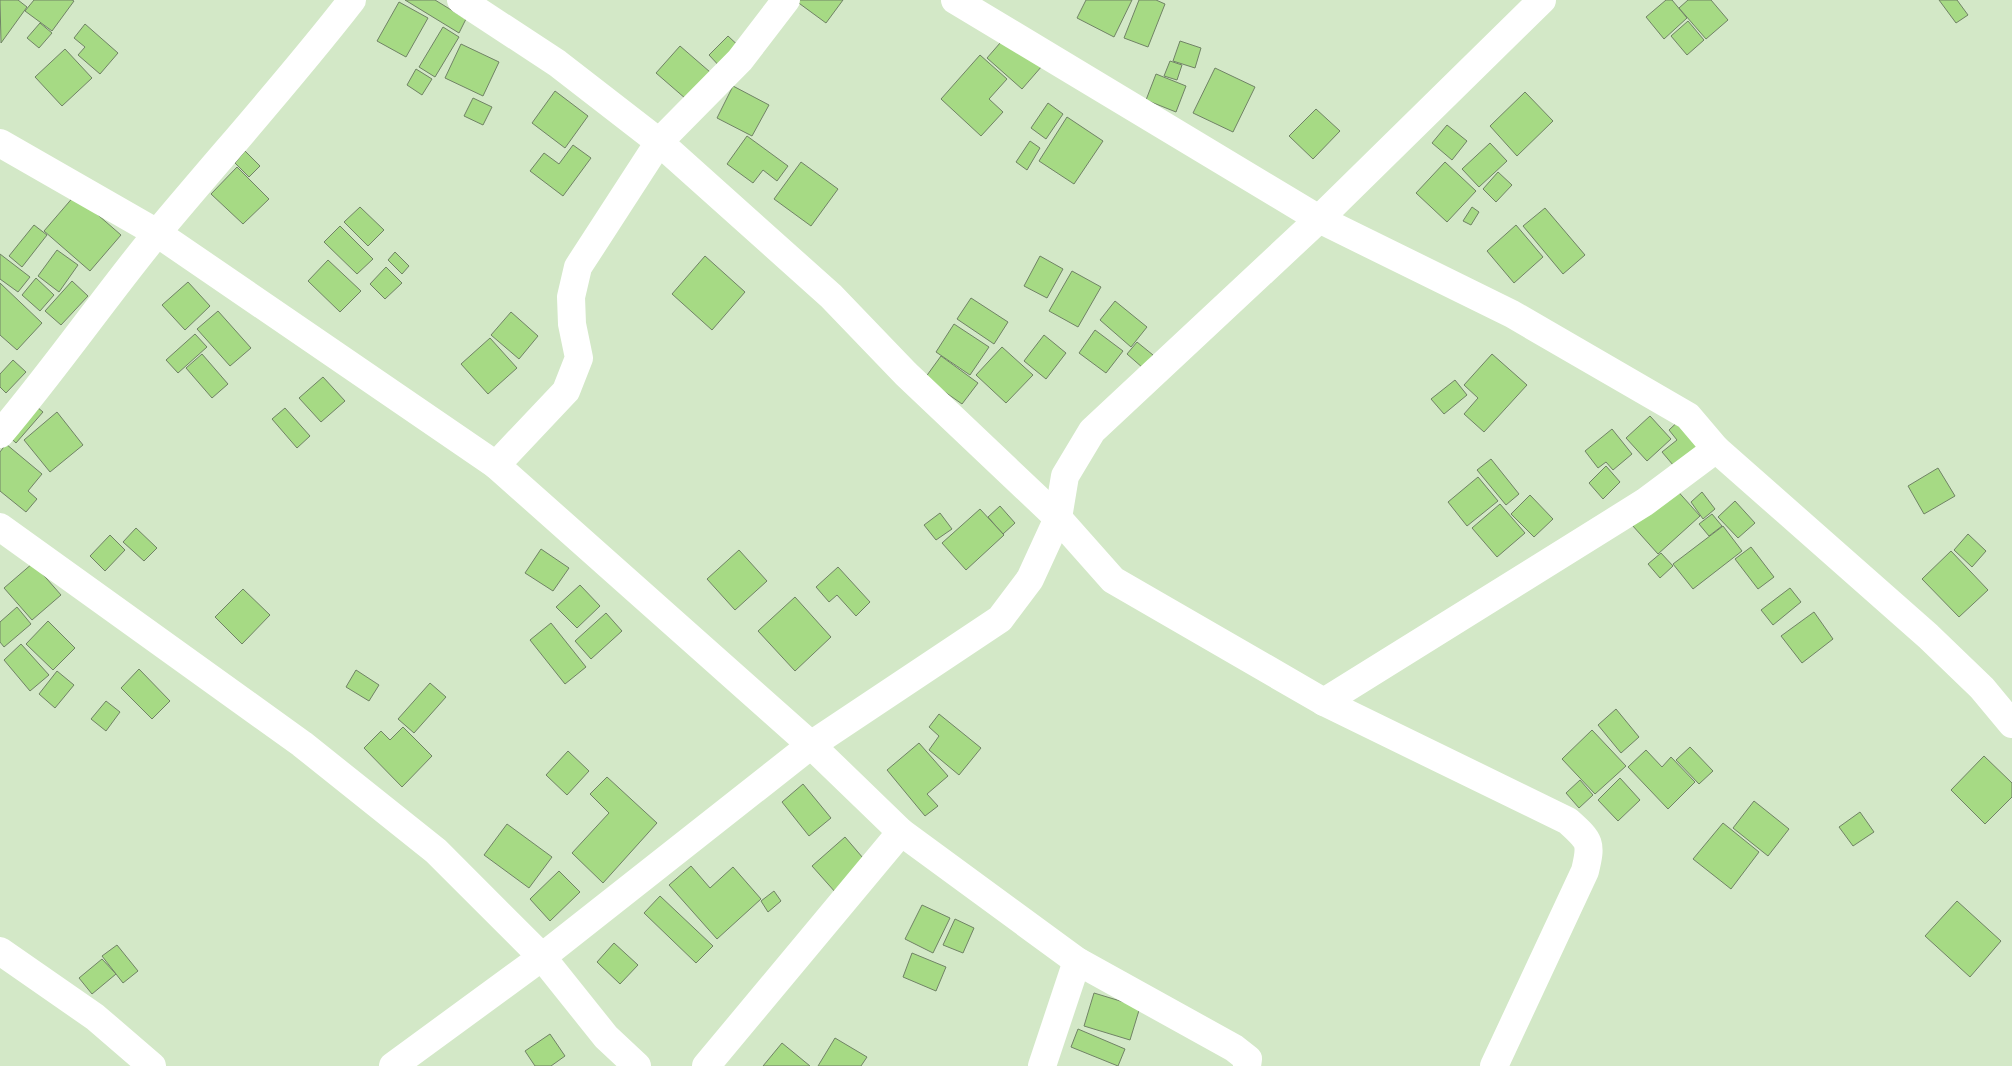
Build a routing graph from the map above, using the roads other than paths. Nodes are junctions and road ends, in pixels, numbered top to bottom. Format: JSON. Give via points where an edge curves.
{"nodes":[{"id":1,"x":352,"y":0,"type":"edge"},
{"id":2,"x":461,"y":0,"type":"edge"},
{"id":3,"x":786,"y":0,"type":"edge"},
{"id":4,"x":954,"y":0,"type":"edge"},
{"id":5,"x":1542,"y":0,"type":"edge"},
{"id":6,"x":0,"y":142,"type":"edge"},
{"id":7,"x":659,"y":142,"type":"junction"},
{"id":8,"x":1319,"y":219,"type":"junction"},
{"id":9,"x":157,"y":233,"type":"junction"},
{"id":10,"x":0,"y":434,"type":"edge"},
{"id":11,"x":1716,"y":449,"type":"junction"},
{"id":12,"x":496,"y":465,"type":"junction"},
{"id":13,"x":1058,"y":518,"type":"junction"},
{"id":14,"x":0,"y":527,"type":"edge"},
{"id":15,"x":1324,"y":702,"type":"junction"},
{"id":16,"x":2012,"y":724,"type":"edge"},
{"id":17,"x":810,"y":745,"type":"junction"},
{"id":18,"x":901,"y":832,"type":"junction"},
{"id":19,"x":0,"y":951,"type":"edge"},
{"id":20,"x":542,"y":956,"type":"junction"},
{"id":21,"x":1078,"y":961,"type":"junction"},
{"id":22,"x":152,"y":1066,"type":"edge"},
{"id":23,"x":393,"y":1066,"type":"edge"},
{"id":24,"x":637,"y":1066,"type":"edge"},
{"id":25,"x":706,"y":1066,"type":"edge"},
{"id":26,"x":1042,"y":1066,"type":"edge"},
{"id":27,"x":1248,"y":1066,"type":"edge"},
{"id":28,"x":1494,"y":1066,"type":"edge"}],
"edges":[{"from":1,"to":9,"type":"street","via":[[298,69]]},
{"from":2,"to":7,"type":"street","via":[[557,63]]},
{"from":3,"to":7,"type":"street","via":[[740,60]]},
{"from":4,"to":8,"type":"street"},
{"from":5,"to":8,"type":"street"},
{"from":6,"to":9,"type":"street"},
{"from":7,"to":12,"type":"street","via":[[578,267],[571,297],[572,324],[579,358],[566,391]]},
{"from":7,"to":13,"type":"street","via":[[831,296],[906,374]]},
{"from":8,"to":11,"type":"street","via":[[1512,314],[1688,416]]},
{"from":8,"to":13,"type":"street","via":[[1092,431],[1064,476]]},
{"from":9,"to":10,"type":"street","via":[[44,382]]},
{"from":9,"to":12,"type":"street"},
{"from":11,"to":15,"type":"street","via":[[1645,502]]},
{"from":11,"to":16,"type":"street","via":[[1928,636],[1982,688]]},
{"from":12,"to":17,"type":"street"},
{"from":13,"to":15,"type":"street","via":[[1113,580]]},
{"from":13,"to":17,"type":"street","via":[[1030,579],[1000,619]]},
{"from":14,"to":20,"type":"street","via":[[302,744],[436,851]]},
{"from":15,"to":28,"type":"street","via":[[1568,821],[1585,836],[1590,849],[1585,870]]},
{"from":17,"to":18,"type":"street"},
{"from":17,"to":20,"type":"street"},
{"from":18,"to":21,"type":"street"},
{"from":18,"to":25,"type":"street"},
{"from":19,"to":22,"type":"street","via":[[94,1017]]},
{"from":20,"to":23,"type":"street"},
{"from":20,"to":24,"type":"street","via":[[606,1037]]},
{"from":21,"to":26,"type":"street"},
{"from":21,"to":27,"type":"street","via":[[1234,1048],[1248,1060]]}]}
